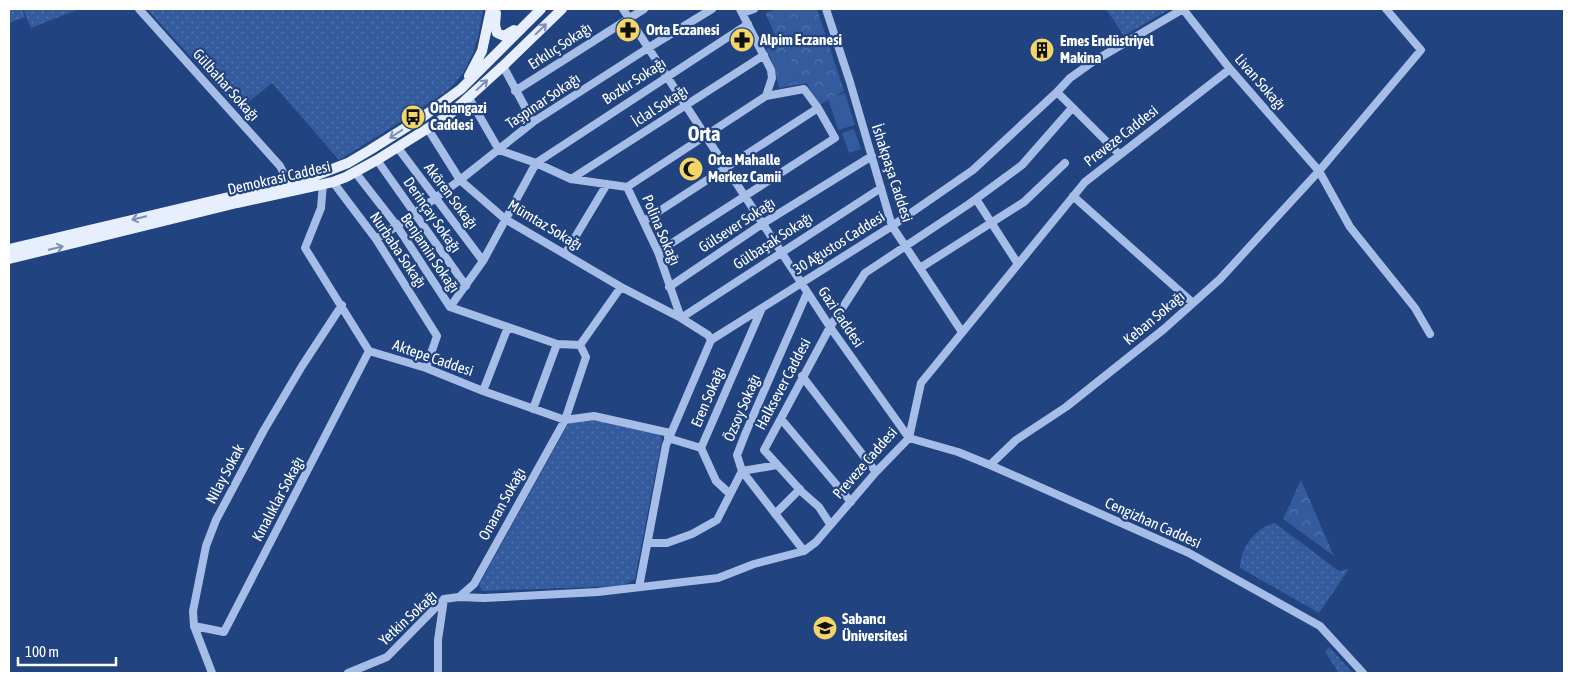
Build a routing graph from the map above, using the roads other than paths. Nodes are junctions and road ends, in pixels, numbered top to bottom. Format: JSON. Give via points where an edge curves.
{"nodes":[{"id":1,"x":139,"y":9,"type":"edge"},
{"id":2,"x":491,"y":9,"type":"edge"},
{"id":3,"x":497,"y":9,"type":"edge"},
{"id":4,"x":541,"y":9,"type":"edge"},
{"id":5,"x":562,"y":9,"type":"edge"},
{"id":6,"x":622,"y":9,"type":"edge"},
{"id":7,"x":644,"y":9,"type":"edge"},
{"id":8,"x":712,"y":9,"type":"edge"},
{"id":9,"x":754,"y":9,"type":"edge"},
{"id":10,"x":826,"y":9,"type":"edge"},
{"id":11,"x":1183,"y":9,"type":"edge"},
{"id":12,"x":1386,"y":9,"type":"edge"},
{"id":13,"x":741,"y":11,"type":"edge"},
{"id":14,"x":531,"y":18,"type":"junction"},
{"id":15,"x":629,"y":18,"type":"junction"},
{"id":16,"x":488,"y":24,"type":"junction"},
{"id":17,"x":748,"y":24,"type":"junction"},
{"id":18,"x":502,"y":48,"type":"junction"},
{"id":19,"x":648,"y":48,"type":"junction"},
{"id":20,"x":520,"y":49,"type":"junction"},
{"id":21,"x":764,"y":55,"type":"junction"},
{"id":22,"x":503,"y":66,"type":"junction"},
{"id":23,"x":1230,"y":69,"type":"junction"},
{"id":24,"x":666,"y":76,"type":"junction"},
{"id":25,"x":461,"y":89,"type":"junction"},
{"id":26,"x":515,"y":91,"type":"junction"},
{"id":27,"x":1057,"y":92,"type":"junction"},
{"id":28,"x":766,"y":96,"type":"junction"},
{"id":29,"x":469,"y":98,"type":"junction"},
{"id":30,"x":685,"y":106,"type":"junction"},
{"id":31,"x":818,"y":108,"type":"junction"},
{"id":32,"x":1072,"y":108,"type":"junction"},
{"id":33,"x":532,"y":122,"type":"junction"},
{"id":34,"x":428,"y":129,"type":"junction"},
{"id":35,"x":705,"y":136,"type":"junction"},
{"id":36,"x":398,"y":148,"type":"junction"},
{"id":37,"x":499,"y":150,"type":"junction"},
{"id":38,"x":1120,"y":155,"type":"junction"},
{"id":39,"x":872,"y":156,"type":"junction"},
{"id":40,"x":377,"y":160,"type":"junction"},
{"id":41,"x":536,"y":163,"type":"junction"},
{"id":42,"x":1065,"y":163,"type":"dead end"},
{"id":43,"x":726,"y":168,"type":"junction"},
{"id":44,"x":1319,"y":171,"type":"junction"},
{"id":45,"x":355,"y":172,"type":"junction"},
{"id":46,"x":571,"y":179,"type":"junction"},
{"id":47,"x":460,"y":180,"type":"junction"},
{"id":48,"x":289,"y":182,"type":"junction"},
{"id":49,"x":328,"y":183,"type":"junction"},
{"id":50,"x":607,"y":184,"type":"junction"},
{"id":51,"x":627,"y":187,"type":"junction"},
{"id":52,"x":881,"y":188,"type":"junction"},
{"id":53,"x":298,"y":189,"type":"junction"},
{"id":54,"x":744,"y":196,"type":"junction"},
{"id":55,"x":1073,"y":196,"type":"junction"},
{"id":56,"x":435,"y":198,"type":"junction"},
{"id":57,"x":976,"y":199,"type":"junction"},
{"id":58,"x":414,"y":213,"type":"junction"},
{"id":59,"x":505,"y":219,"type":"junction"},
{"id":60,"x":644,"y":221,"type":"junction"},
{"id":61,"x":992,"y":222,"type":"junction"},
{"id":62,"x":762,"y":224,"type":"junction"},
{"id":63,"x":397,"y":226,"type":"junction"},
{"id":64,"x":892,"y":226,"type":"junction"},
{"id":65,"x":376,"y":240,"type":"junction"},
{"id":66,"x":906,"y":245,"type":"junction"},
{"id":67,"x":9,"y":249,"type":"edge"},
{"id":68,"x":658,"y":252,"type":"junction"},
{"id":69,"x":780,"y":252,"type":"junction"},
{"id":70,"x":565,"y":254,"type":"junction"},
{"id":71,"x":9,"y":259,"type":"edge"},
{"id":72,"x":483,"y":261,"type":"junction"},
{"id":73,"x":1018,"y":264,"type":"junction"},
{"id":74,"x":920,"y":268,"type":"junction"},
{"id":75,"x":800,"y":283,"type":"junction"},
{"id":76,"x":466,"y":286,"type":"junction"},
{"id":77,"x":621,"y":287,"type":"junction"},
{"id":78,"x":669,"y":287,"type":"junction"},
{"id":79,"x":807,"y":293,"type":"junction"},
{"id":80,"x":1193,"y":303,"type":"junction"},
{"id":81,"x":342,"y":305,"type":"junction"},
{"id":82,"x":450,"y":307,"type":"junction"},
{"id":83,"x":763,"y":307,"type":"junction"},
{"id":84,"x":681,"y":318,"type":"junction"},
{"id":85,"x":508,"y":327,"type":"junction"},
{"id":86,"x":830,"y":327,"type":"junction"},
{"id":87,"x":962,"y":332,"type":"junction"},
{"id":88,"x":1430,"y":334,"type":"dead end"},
{"id":89,"x":711,"y":340,"type":"junction"},
{"id":90,"x":557,"y":344,"type":"junction"},
{"id":91,"x":580,"y":345,"type":"junction"},
{"id":92,"x":369,"y":351,"type":"junction"},
{"id":93,"x":426,"y":368,"type":"junction"},
{"id":94,"x":802,"y":376,"type":"junction"},
{"id":95,"x":483,"y":391,"type":"junction"},
{"id":96,"x":534,"y":409,"type":"junction"},
{"id":97,"x":781,"y":419,"type":"junction"},
{"id":98,"x":565,"y":420,"type":"junction"},
{"id":99,"x":669,"y":436,"type":"junction"},
{"id":100,"x":909,"y":438,"type":"junction"},
{"id":101,"x":701,"y":448,"type":"junction"},
{"id":102,"x":778,"y":464,"type":"junction"},
{"id":103,"x":990,"y":465,"type":"junction"},
{"id":104,"x":742,"y":471,"type":"junction"},
{"id":105,"x":876,"y":472,"type":"junction"},
{"id":106,"x":800,"y":489,"type":"junction"},
{"id":107,"x":730,"y":494,"type":"junction"},
{"id":108,"x":851,"y":502,"type":"junction"},
{"id":109,"x":775,"y":514,"type":"junction"},
{"id":110,"x":830,"y":524,"type":"junction"},
{"id":111,"x":648,"y":543,"type":"junction"},
{"id":112,"x":804,"y":552,"type":"junction"},
{"id":113,"x":639,"y":587,"type":"junction"},
{"id":114,"x":459,"y":597,"type":"junction"},
{"id":115,"x":444,"y":599,"type":"junction"},
{"id":116,"x":194,"y":626,"type":"junction"},
{"id":117,"x":212,"y":673,"type":"edge"},
{"id":118,"x":348,"y":673,"type":"edge"},
{"id":119,"x":438,"y":673,"type":"edge"},
{"id":120,"x":1363,"y":673,"type":"edge"}],
"edges":[{"from":1,"to":48,"type":"street","name":"Gülbahar Sokağı","via":[[280,166]]},
{"from":2,"to":16,"type":"main road"},
{"from":3,"to":14,"type":"main road","via":[[495,30],[500,35],[509,35]]},
{"from":4,"to":14,"type":"main road","name":"Demokrasi Caddesi"},
{"from":20,"to":5,"type":"main road","name":"Demokrasi Caddesi","one_way":true},
{"from":6,"to":15,"type":"street","name":"Gazi Caddesi"},
{"from":7,"to":15,"type":"street","name":"Erkılıç Sokağı"},
{"from":8,"to":19,"type":"street","name":"Taşpınar Sokağı"},
{"from":9,"to":13,"type":"street"},
{"from":10,"to":39,"type":"street","name":"İshakpaşa Caddesi"},
{"from":11,"to":23,"type":"street","name":"Livan Sokağı"},
{"from":11,"to":27,"type":"street","name":"30 Ağustos Caddesi","via":[[1094,61]]},
{"from":12,"to":44,"type":"street","name":"Keban Sokağı","via":[[1421,50]]},
{"from":13,"to":17,"type":"street"},
{"from":14,"to":18,"type":"main road","name":"Demokrasi Caddesi"},
{"from":15,"to":19,"type":"street","name":"Gazi Caddesi"},
{"from":15,"to":26,"type":"street","name":"Erkılıç Sokağı"},
{"from":16,"to":18,"type":"main road","via":[[489,36]]},
{"from":16,"to":25,"type":"main road","via":[[482,51]]},
{"from":17,"to":21,"type":"street"},
{"from":17,"to":24,"type":"street","name":"Bozkır Sokağı"},
{"from":18,"to":20,"type":"main road"},
{"from":18,"to":25,"type":"main road","name":"Demokrasi Caddesi"},
{"from":19,"to":24,"type":"street","name":"Gazi Caddesi"},
{"from":19,"to":33,"type":"street","name":"Taşpınar Sokağı"},
{"from":20,"to":22,"type":"main road","name":"Demokrasi Caddesi"},
{"from":21,"to":28,"type":"street","via":[[772,78]]},
{"from":21,"to":30,"type":"street","name":"İclal Sokağı"},
{"from":22,"to":26,"type":"street"},
{"from":29,"to":22,"type":"main road","name":"Demokrasi Caddesi","one_way":true},
{"from":23,"to":38,"type":"street","name":"Preveze Caddesi"},
{"from":23,"to":44,"type":"street","name":"Livan Sokağı"},
{"from":24,"to":30,"type":"street","name":"Gazi Caddesi"},
{"from":24,"to":41,"type":"street","name":"Bozkır Sokağı"},
{"from":25,"to":48,"type":"main road","name":"Demokrasi Caddesi","one_way":true,"via":[[348,163]]},
{"from":26,"to":33,"type":"street"},
{"from":27,"to":32,"type":"street"},
{"from":27,"to":64,"type":"street","name":"30 Ağustos Caddesi","via":[[973,170]]},
{"from":28,"to":31,"type":"street","via":[[804,89]]},
{"from":28,"to":35,"type":"street"},
{"from":29,"to":34,"type":"main road","name":"Demokrasi Caddesi"},
{"from":29,"to":37,"type":"street"},
{"from":30,"to":35,"type":"street","name":"Gazi Caddesi"},
{"from":30,"to":46,"type":"street","name":"İclal Sokağı"},
{"from":31,"to":43,"type":"street"},
{"from":31,"to":54,"type":"street","via":[[835,138]]},
{"from":32,"to":38,"type":"street"},
{"from":32,"to":57,"type":"street","via":[[1022,166]]},
{"from":33,"to":37,"type":"street","name":"Taşpınar Sokağı"},
{"from":34,"to":36,"type":"main road","name":"Demokrasi Caddesi"},
{"from":34,"to":47,"type":"street","name":"Mümtaz Sokağı"},
{"from":35,"to":43,"type":"street","name":"Gazi Caddesi"},
{"from":35,"to":51,"type":"street"},
{"from":36,"to":40,"type":"main road","name":"Demokrasi Caddesi"},
{"from":36,"to":56,"type":"street","name":"Akören Sokağı"},
{"from":37,"to":41,"type":"street","name":"Polina Sokağı"},
{"from":37,"to":47,"type":"street","name":"Taşpınar Sokağı"},
{"from":38,"to":55,"type":"street","name":"Preveze Caddesi","via":[[1085,182]]},
{"from":39,"to":52,"type":"street","name":"İshakpaşa Caddesi"},
{"from":39,"to":62,"type":"street","name":"Gülsever Sokağı"},
{"from":40,"to":45,"type":"main road","name":"Demokrasi Caddesi"},
{"from":40,"to":58,"type":"street","name":"Derinçay Sokağı"},
{"from":41,"to":46,"type":"street","name":"Polina Sokağı"},
{"from":41,"to":59,"type":"street"},
{"from":42,"to":61,"type":"street","via":[[1024,202]]},
{"from":43,"to":54,"type":"street","name":"Gazi Caddesi"},
{"from":43,"to":60,"type":"street"},
{"from":44,"to":80,"type":"street","name":"Keban Sokağı","via":[[1220,279]]},
{"from":44,"to":88,"type":"street","name":"Livan Sokağı","via":[[1350,227],[1415,308]]},
{"from":45,"to":49,"type":"main road","name":"Demokrasi Caddesi"},
{"from":45,"to":63,"type":"street","name":"Benjamin Sokağı"},
{"from":46,"to":50,"type":"street","name":"Polina Sokağı"},
{"from":47,"to":56,"type":"street","name":"Taşpınar Sokağı"},
{"from":47,"to":59,"type":"street","name":"Mümtaz Sokağı"},
{"from":48,"to":53,"type":"main road"},
{"from":48,"to":67,"type":"main road","name":"Demokrasi Caddesi","one_way":true},
{"from":49,"to":53,"type":"main road","name":"Demokrasi Caddesi"},
{"from":49,"to":65,"type":"street","name":"Nurbaba Sokağı"},
{"from":49,"to":81,"type":"street","name":"Aktepe Caddesi","via":[[305,248]]},
{"from":50,"to":51,"type":"street","name":"Polina Sokağı"},
{"from":50,"to":70,"type":"street"},
{"from":51,"to":60,"type":"street","name":"Polina Sokağı"},
{"from":52,"to":64,"type":"street","name":"İshakpaşa Caddesi"},
{"from":52,"to":69,"type":"street","name":"Gülbaşak Sokağı"},
{"from":71,"to":53,"type":"main road","name":"Demokrasi Caddesi","one_way":true},
{"from":54,"to":62,"type":"street","name":"Gazi Caddesi"},
{"from":54,"to":68,"type":"street"},
{"from":55,"to":73,"type":"street","name":"Preveze Caddesi"},
{"from":55,"to":80,"type":"street"},
{"from":56,"to":58,"type":"street","name":"Taşpınar Sokağı"},
{"from":56,"to":72,"type":"street","name":"Akören Sokağı"},
{"from":57,"to":61,"type":"street"},
{"from":57,"to":66,"type":"street"},
{"from":58,"to":63,"type":"street","name":"Taşpınar Sokağı"},
{"from":58,"to":76,"type":"street","name":"Derinçay Sokağı"},
{"from":59,"to":70,"type":"street","name":"Mümtaz Sokağı"},
{"from":59,"to":72,"type":"street"},
{"from":60,"to":68,"type":"street","name":"Polina Sokağı"},
{"from":61,"to":73,"type":"street"},
{"from":61,"to":74,"type":"street"},
{"from":62,"to":69,"type":"street","name":"Gazi Caddesi"},
{"from":62,"to":78,"type":"street","name":"Gülsever Sokağı"},
{"from":63,"to":65,"type":"street","name":"Taşpınar Sokağı"},
{"from":63,"to":82,"type":"street","name":"Benjamin Sokağı"},
{"from":64,"to":66,"type":"street","name":"İshakpaşa Caddesi"},
{"from":64,"to":75,"type":"street","name":"30 Ağustos Caddesi"},
{"from":65,"to":93,"type":"street","name":"Nurbaba Sokağı","via":[[437,336]]},
{"from":66,"to":74,"type":"street","name":"İshakpaşa Caddesi"},
{"from":66,"to":86,"type":"street","name":"Halksever Caddesi","via":[[865,273]]},
{"from":68,"to":78,"type":"street","name":"Polina Sokağı"},
{"from":69,"to":75,"type":"street","name":"Gazi Caddesi"},
{"from":69,"to":84,"type":"street","name":"Gülbaşak Sokağı"},
{"from":70,"to":77,"type":"street","name":"Mümtaz Sokağı"},
{"from":72,"to":76,"type":"street"},
{"from":73,"to":87,"type":"street","name":"Preveze Caddesi"},
{"from":74,"to":87,"type":"street","name":"İshakpaşa Caddesi"},
{"from":75,"to":79,"type":"street","name":"Gazi Caddesi"},
{"from":75,"to":83,"type":"street","name":"30 Ağustos Caddesi"},
{"from":76,"to":82,"type":"street"},
{"from":77,"to":84,"type":"street","name":"Mümtaz Sokağı"},
{"from":77,"to":91,"type":"street"},
{"from":78,"to":84,"type":"street","name":"Polina Sokağı"},
{"from":79,"to":86,"type":"street","name":"Gazi Caddesi"},
{"from":79,"to":104,"type":"street","name":"Özsoy Sokağı","via":[[737,455]]},
{"from":80,"to":103,"type":"street","name":"Keban Sokağı","via":[[1066,407],[1016,440]]},
{"from":81,"to":92,"type":"street","name":"Aktepe Caddesi"},
{"from":81,"to":116,"type":"street","name":"Nilay Sokak","via":[[264,430],[216,520],[206,546],[193,611]]},
{"from":82,"to":85,"type":"street","name":"Benjamin Sokağı"},
{"from":83,"to":89,"type":"street","name":"30 Ağustos Caddesi"},
{"from":83,"to":101,"type":"street","name":"Eren Sokağı"},
{"from":84,"to":89,"type":"street"},
{"from":85,"to":90,"type":"street","name":"Benjamin Sokağı"},
{"from":85,"to":95,"type":"street"},
{"from":86,"to":94,"type":"street","name":"Halksever Caddesi"},
{"from":86,"to":100,"type":"street","name":"Gazi Caddesi"},
{"from":87,"to":100,"type":"street","name":"Preveze Caddesi","via":[[921,383]]},
{"from":89,"to":99,"type":"street"},
{"from":90,"to":91,"type":"street","name":"Benjamin Sokağı"},
{"from":90,"to":96,"type":"street"},
{"from":91,"to":98,"type":"street","name":"Onaran Sokağı","via":[[586,357]]},
{"from":92,"to":93,"type":"street","name":"Aktepe Caddesi"},
{"from":92,"to":116,"type":"street","name":"Kınalıklar Sokağı","via":[[224,632]]},
{"from":93,"to":95,"type":"street","name":"Aktepe Caddesi"},
{"from":94,"to":97,"type":"street","name":"Halksever Caddesi"},
{"from":94,"to":105,"type":"street"},
{"from":95,"to":96,"type":"street","name":"Aktepe Caddesi"},
{"from":96,"to":98,"type":"street","name":"Aktepe Caddesi"},
{"from":97,"to":102,"type":"street","name":"Halksever Caddesi","via":[[764,450]]},
{"from":97,"to":108,"type":"street"},
{"from":98,"to":99,"type":"street","name":"Aktepe Caddesi","via":[[594,416]]},
{"from":98,"to":114,"type":"street","name":"Onaran Sokağı","via":[[474,584]]},
{"from":99,"to":101,"type":"street","name":"Aktepe Caddesi"},
{"from":99,"to":111,"type":"street"},
{"from":100,"to":103,"type":"street","name":"Cengizhan Caddesi"},
{"from":100,"to":105,"type":"street","name":"Preveze Caddesi"},
{"from":101,"to":107,"type":"street","name":"Eren Sokağı","via":[[716,481]]},
{"from":102,"to":104,"type":"street"},
{"from":102,"to":106,"type":"street","name":"Halksever Caddesi"},
{"from":103,"to":120,"type":"street","name":"Cengizhan Caddesi","via":[[1189,553],[1320,626]]},
{"from":104,"to":107,"type":"street"},
{"from":104,"to":109,"type":"street"},
{"from":105,"to":108,"type":"street","name":"Preveze Caddesi"},
{"from":106,"to":109,"type":"street"},
{"from":106,"to":110,"type":"street","name":"Halksever Caddesi","via":[[819,507]]},
{"from":107,"to":111,"type":"street","via":[[717,520],[667,543]]},
{"from":108,"to":110,"type":"street","name":"Preveze Caddesi"},
{"from":109,"to":112,"type":"street"},
{"from":110,"to":112,"type":"street","name":"Preveze Caddesi"},
{"from":111,"to":113,"type":"street"},
{"from":112,"to":113,"type":"street","via":[[754,564],[718,578]]},
{"from":113,"to":114,"type":"street","via":[[598,592]]},
{"from":114,"to":115,"type":"street","name":"Yetkin Sokağı"},
{"from":115,"to":118,"type":"street","name":"Yetkin Sokağı","via":[[387,657]]},
{"from":115,"to":119,"type":"street","via":[[438,640]]},
{"from":116,"to":117,"type":"street","name":"Nilay Sokak"}]}
